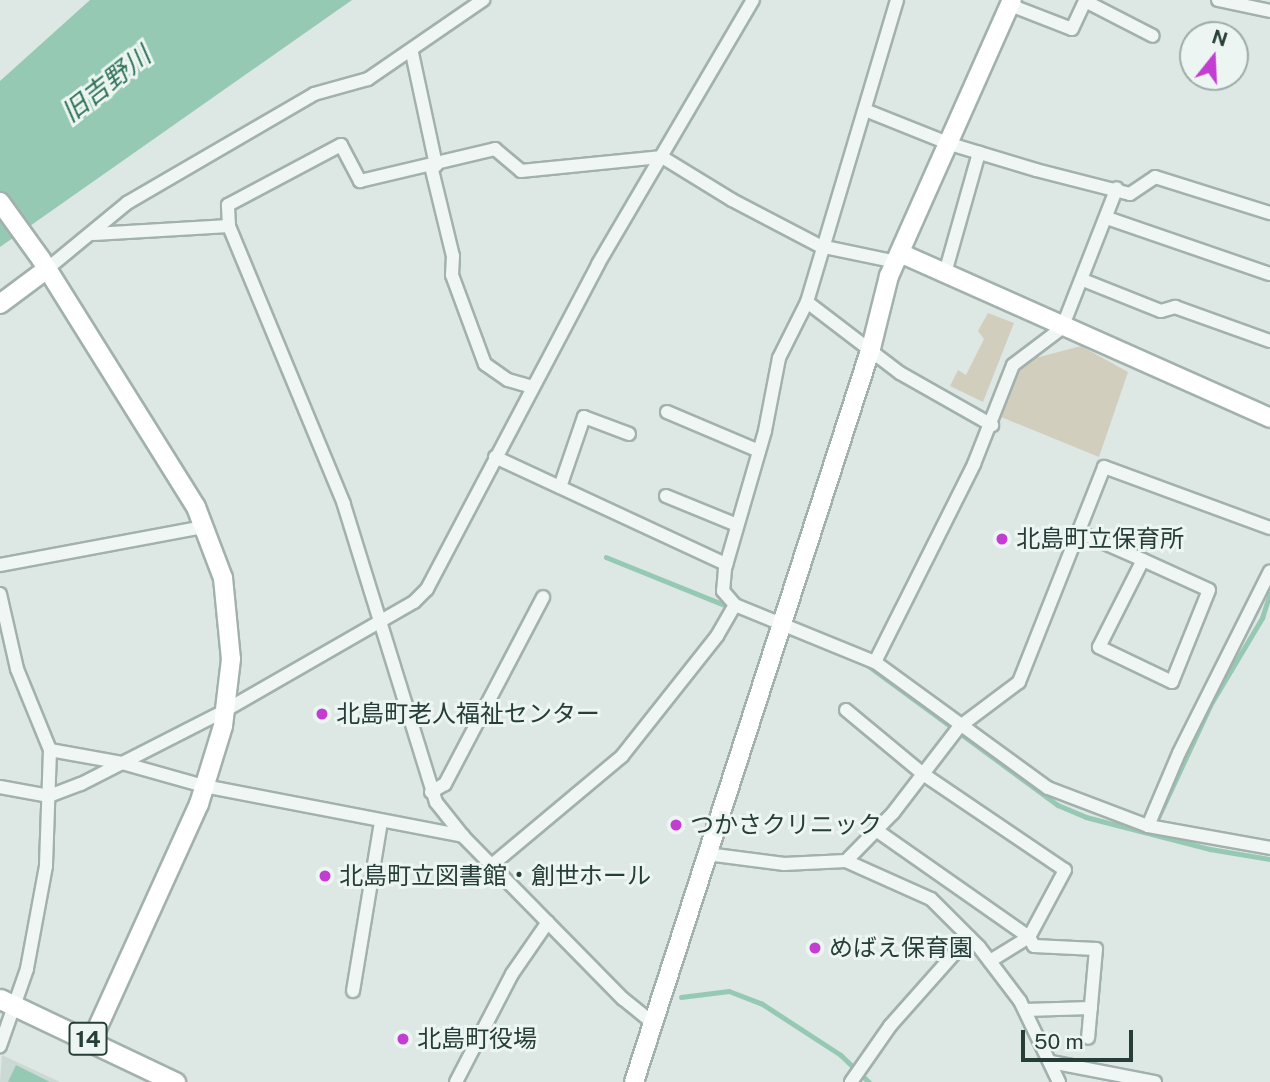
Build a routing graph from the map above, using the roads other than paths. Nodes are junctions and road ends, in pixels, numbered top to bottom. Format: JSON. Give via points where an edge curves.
{"nodes":[{"id":1,"x":483,"y":0,"type":"edge"},
{"id":2,"x":753,"y":0,"type":"edge"},
{"id":3,"x":897,"y":0,"type":"edge"},
{"id":4,"x":1218,"y":0,"type":"edge"},
{"id":5,"x":1011,"y":3,"type":"edge"},
{"id":6,"x":1270,"y":11,"type":"edge"},
{"id":7,"x":1153,"y":36,"type":"dead end"},
{"id":8,"x":412,"y":53,"type":"junction"},
{"id":9,"x":864,"y":110,"type":"junction"},
{"id":10,"x":950,"y":144,"type":"junction"},
{"id":11,"x":979,"y":153,"type":"junction"},
{"id":12,"x":662,"y":157,"type":"junction"},
{"id":13,"x":434,"y":165,"type":"junction"},
{"id":14,"x":1117,"y":188,"type":"junction"},
{"id":15,"x":0,"y":202,"type":"edge"},
{"id":16,"x":1270,"y":213,"type":"edge"},
{"id":17,"x":1107,"y":218,"type":"junction"},
{"id":18,"x":229,"y":226,"type":"junction"},
{"id":19,"x":93,"y":234,"type":"junction"},
{"id":20,"x":820,"y":246,"type":"junction"},
{"id":21,"x":900,"y":258,"type":"junction"},
{"id":22,"x":44,"y":264,"type":"junction"},
{"id":23,"x":945,"y":273,"type":"junction"},
{"id":24,"x":1270,"y":274,"type":"edge"},
{"id":25,"x":1083,"y":280,"type":"junction"},
{"id":26,"x":807,"y":302,"type":"junction"},
{"id":27,"x":0,"y":304,"type":"edge"},
{"id":28,"x":1062,"y":328,"type":"junction"},
{"id":29,"x":1270,"y":341,"type":"edge"},
{"id":30,"x":871,"y":348,"type":"junction"},
{"id":31,"x":532,"y":387,"type":"junction"},
{"id":32,"x":667,"y":412,"type":"dead end"},
{"id":33,"x":1270,"y":418,"type":"edge"},
{"id":34,"x":992,"y":425,"type":"junction"},
{"id":35,"x":629,"y":434,"type":"dead end"},
{"id":36,"x":759,"y":451,"type":"junction"},
{"id":37,"x":495,"y":457,"type":"junction"},
{"id":38,"x":559,"y":487,"type":"junction"},
{"id":39,"x":666,"y":496,"type":"dead end"},
{"id":40,"x":737,"y":525,"type":"junction"},
{"id":41,"x":203,"y":527,"type":"junction"},
{"id":42,"x":1270,"y":528,"type":"edge"},
{"id":43,"x":1079,"y":532,"type":"junction"},
{"id":44,"x":1143,"y":560,"type":"junction"},
{"id":45,"x":726,"y":564,"type":"junction"},
{"id":46,"x":0,"y":565,"type":"edge"},
{"id":47,"x":1270,"y":574,"type":"edge"},
{"id":48,"x":0,"y":594,"type":"edge"},
{"id":49,"x":543,"y":597,"type":"dead end"},
{"id":50,"x":735,"y":605,"type":"junction"},
{"id":51,"x":383,"y":618,"type":"junction"},
{"id":52,"x":779,"y":623,"type":"junction"},
{"id":53,"x":1243,"y":628,"type":"junction"},
{"id":54,"x":1254,"y":636,"type":"dead end"},
{"id":55,"x":875,"y":662,"type":"junction"},
{"id":56,"x":846,"y":709,"type":"dead end"},
{"id":57,"x":226,"y":710,"type":"junction"},
{"id":58,"x":959,"y":727,"type":"junction"},
{"id":59,"x":50,"y":750,"type":"junction"},
{"id":60,"x":122,"y":763,"type":"junction"},
{"id":61,"x":923,"y":774,"type":"junction"},
{"id":62,"x":204,"y":786,"type":"junction"},
{"id":63,"x":0,"y":788,"type":"edge"},
{"id":64,"x":431,"y":792,"type":"junction"},
{"id":65,"x":49,"y":796,"type":"junction"},
{"id":66,"x":381,"y":821,"type":"junction"},
{"id":67,"x":1148,"y":825,"type":"junction"},
{"id":68,"x":876,"y":830,"type":"junction"},
{"id":69,"x":463,"y":836,"type":"junction"},
{"id":70,"x":1270,"y":848,"type":"edge"},
{"id":71,"x":706,"y":854,"type":"junction"},
{"id":72,"x":846,"y":860,"type":"junction"},
{"id":73,"x":493,"y":864,"type":"junction"},
{"id":74,"x":548,"y":922,"type":"junction"},
{"id":75,"x":969,"y":937,"type":"junction"},
{"id":76,"x":1030,"y":937,"type":"junction"},
{"id":77,"x":990,"y":961,"type":"junction"},
{"id":78,"x":353,"y":991,"type":"dead end"},
{"id":79,"x":7,"y":1002,"type":"edge"},
{"id":80,"x":1091,"y":1008,"type":"junction"},
{"id":81,"x":1025,"y":1010,"type":"junction"},
{"id":82,"x":653,"y":1023,"type":"junction"},
{"id":83,"x":1088,"y":1038,"type":"dead end"},
{"id":84,"x":92,"y":1040,"type":"junction"},
{"id":85,"x":0,"y":1046,"type":"edge"},
{"id":86,"x":1051,"y":1062,"type":"junction"},
{"id":87,"x":175,"y":1082,"type":"edge"},
{"id":88,"x":456,"y":1082,"type":"edge"},
{"id":89,"x":634,"y":1082,"type":"edge"},
{"id":90,"x":851,"y":1082,"type":"edge"},
{"id":91,"x":1059,"y":1082,"type":"edge"},
{"id":92,"x":1155,"y":1082,"type":"edge"}],
"edges":[{"from":1,"to":8,"type":"street"},
{"from":2,"to":12,"type":"street"},
{"from":3,"to":9,"type":"street"},
{"from":4,"to":6,"type":"street"},
{"from":5,"to":7,"type":"street","via":[[1072,29],[1085,1]]},
{"from":5,"to":10,"type":"street"},
{"from":8,"to":13,"type":"street"},
{"from":8,"to":19,"type":"street","via":[[368,79],[314,94],[229,141],[127,203]]},
{"from":9,"to":10,"type":"street"},
{"from":9,"to":20,"type":"street"},
{"from":10,"to":11,"type":"street"},
{"from":10,"to":21,"type":"street"},
{"from":11,"to":14,"type":"street"},
{"from":11,"to":23,"type":"street"},
{"from":12,"to":13,"type":"street","via":[[521,171],[495,149]]},
{"from":12,"to":20,"type":"street"},
{"from":12,"to":31,"type":"street"},
{"from":13,"to":18,"type":"street","via":[[360,181],[341,145],[228,205]]},
{"from":13,"to":31,"type":"street","via":[[453,256],[452,275],[485,364],[508,380]]},
{"from":14,"to":16,"type":"street","via":[[1130,194],[1156,177]]},
{"from":14,"to":17,"type":"street"},
{"from":15,"to":22,"type":"street"},
{"from":17,"to":24,"type":"street"},
{"from":17,"to":25,"type":"street"},
{"from":18,"to":19,"type":"street"},
{"from":18,"to":51,"type":"street","via":[[344,504]]},
{"from":19,"to":22,"type":"street"},
{"from":20,"to":21,"type":"street"},
{"from":20,"to":26,"type":"street"},
{"from":21,"to":23,"type":"street"},
{"from":21,"to":30,"type":"street","via":[[889,276]]},
{"from":22,"to":27,"type":"street"},
{"from":22,"to":41,"type":"street","via":[[132,401]]},
{"from":23,"to":28,"type":"street"},
{"from":25,"to":28,"type":"street"},
{"from":25,"to":29,"type":"street","via":[[1161,311],[1175,307]]},
{"from":26,"to":30,"type":"street"},
{"from":26,"to":36,"type":"street","via":[[779,358]]},
{"from":28,"to":33,"type":"street"},
{"from":28,"to":34,"type":"street","via":[[1013,365]]},
{"from":30,"to":34,"type":"street","via":[[900,373]]},
{"from":30,"to":52,"type":"street"},
{"from":31,"to":37,"type":"street"},
{"from":32,"to":36,"type":"street"},
{"from":34,"to":55,"type":"street"},
{"from":35,"to":38,"type":"street","via":[[584,417]]},
{"from":36,"to":40,"type":"street"},
{"from":37,"to":38,"type":"street"},
{"from":37,"to":51,"type":"street","via":[[427,589],[414,603]]},
{"from":38,"to":45,"type":"street"},
{"from":39,"to":40,"type":"street"},
{"from":40,"to":45,"type":"street"},
{"from":41,"to":46,"type":"street"},
{"from":41,"to":57,"type":"street","via":[[223,578],[231,659]]},
{"from":42,"to":43,"type":"street","via":[[1104,467]]},
{"from":43,"to":44,"type":"street"},
{"from":43,"to":58,"type":"street","via":[[1019,682]]},
{"from":44,"to":44,"type":"street","via":[[1209,590],[1172,682],[1098,647]]},
{"from":45,"to":50,"type":"street","via":[[723,591]]},
{"from":47,"to":53,"type":"street"},
{"from":48,"to":59,"type":"street","via":[[16,669]]},
{"from":49,"to":64,"type":"street","via":[[445,784]]},
{"from":50,"to":52,"type":"street"},
{"from":50,"to":73,"type":"street","via":[[717,636],[622,756]]},
{"from":51,"to":57,"type":"street"},
{"from":51,"to":64,"type":"street"},
{"from":52,"to":55,"type":"street"},
{"from":52,"to":71,"type":"street"},
{"from":53,"to":54,"type":"street"},
{"from":53,"to":67,"type":"street"},
{"from":55,"to":58,"type":"street"},
{"from":56,"to":61,"type":"street"},
{"from":57,"to":60,"type":"street"},
{"from":57,"to":62,"type":"street"},
{"from":58,"to":61,"type":"street"},
{"from":58,"to":67,"type":"street","via":[[1048,788]]},
{"from":59,"to":60,"type":"street"},
{"from":59,"to":65,"type":"street"},
{"from":60,"to":62,"type":"street"},
{"from":60,"to":65,"type":"street"},
{"from":61,"to":68,"type":"street"},
{"from":61,"to":76,"type":"street","via":[[1065,870]]},
{"from":62,"to":66,"type":"street"},
{"from":62,"to":84,"type":"street"},
{"from":63,"to":65,"type":"street"},
{"from":64,"to":69,"type":"street"},
{"from":65,"to":79,"type":"street","via":[[46,866],[27,969]]},
{"from":66,"to":69,"type":"street"},
{"from":66,"to":78,"type":"street"},
{"from":67,"to":70,"type":"street"},
{"from":68,"to":72,"type":"street"},
{"from":68,"to":76,"type":"street"},
{"from":69,"to":73,"type":"street"},
{"from":71,"to":72,"type":"street","via":[[784,864]]},
{"from":71,"to":82,"type":"street"},
{"from":72,"to":75,"type":"street","via":[[931,899]]},
{"from":73,"to":74,"type":"street"},
{"from":74,"to":82,"type":"street","via":[[623,999]]},
{"from":74,"to":88,"type":"street","via":[[512,974]]},
{"from":75,"to":77,"type":"street"},
{"from":75,"to":90,"type":"street","via":[[890,1026]]},
{"from":76,"to":77,"type":"street"},
{"from":76,"to":80,"type":"street","via":[[1034,946],[1096,948]]},
{"from":77,"to":81,"type":"street"},
{"from":79,"to":84,"type":"main road","number":"14"},
{"from":79,"to":85,"type":"street"},
{"from":80,"to":81,"type":"street"},
{"from":80,"to":83,"type":"street"},
{"from":81,"to":86,"type":"street"},
{"from":82,"to":89,"type":"street"},
{"from":84,"to":87,"type":"main road","number":"14"},
{"from":86,"to":91,"type":"street"},
{"from":86,"to":92,"type":"street"}]}
